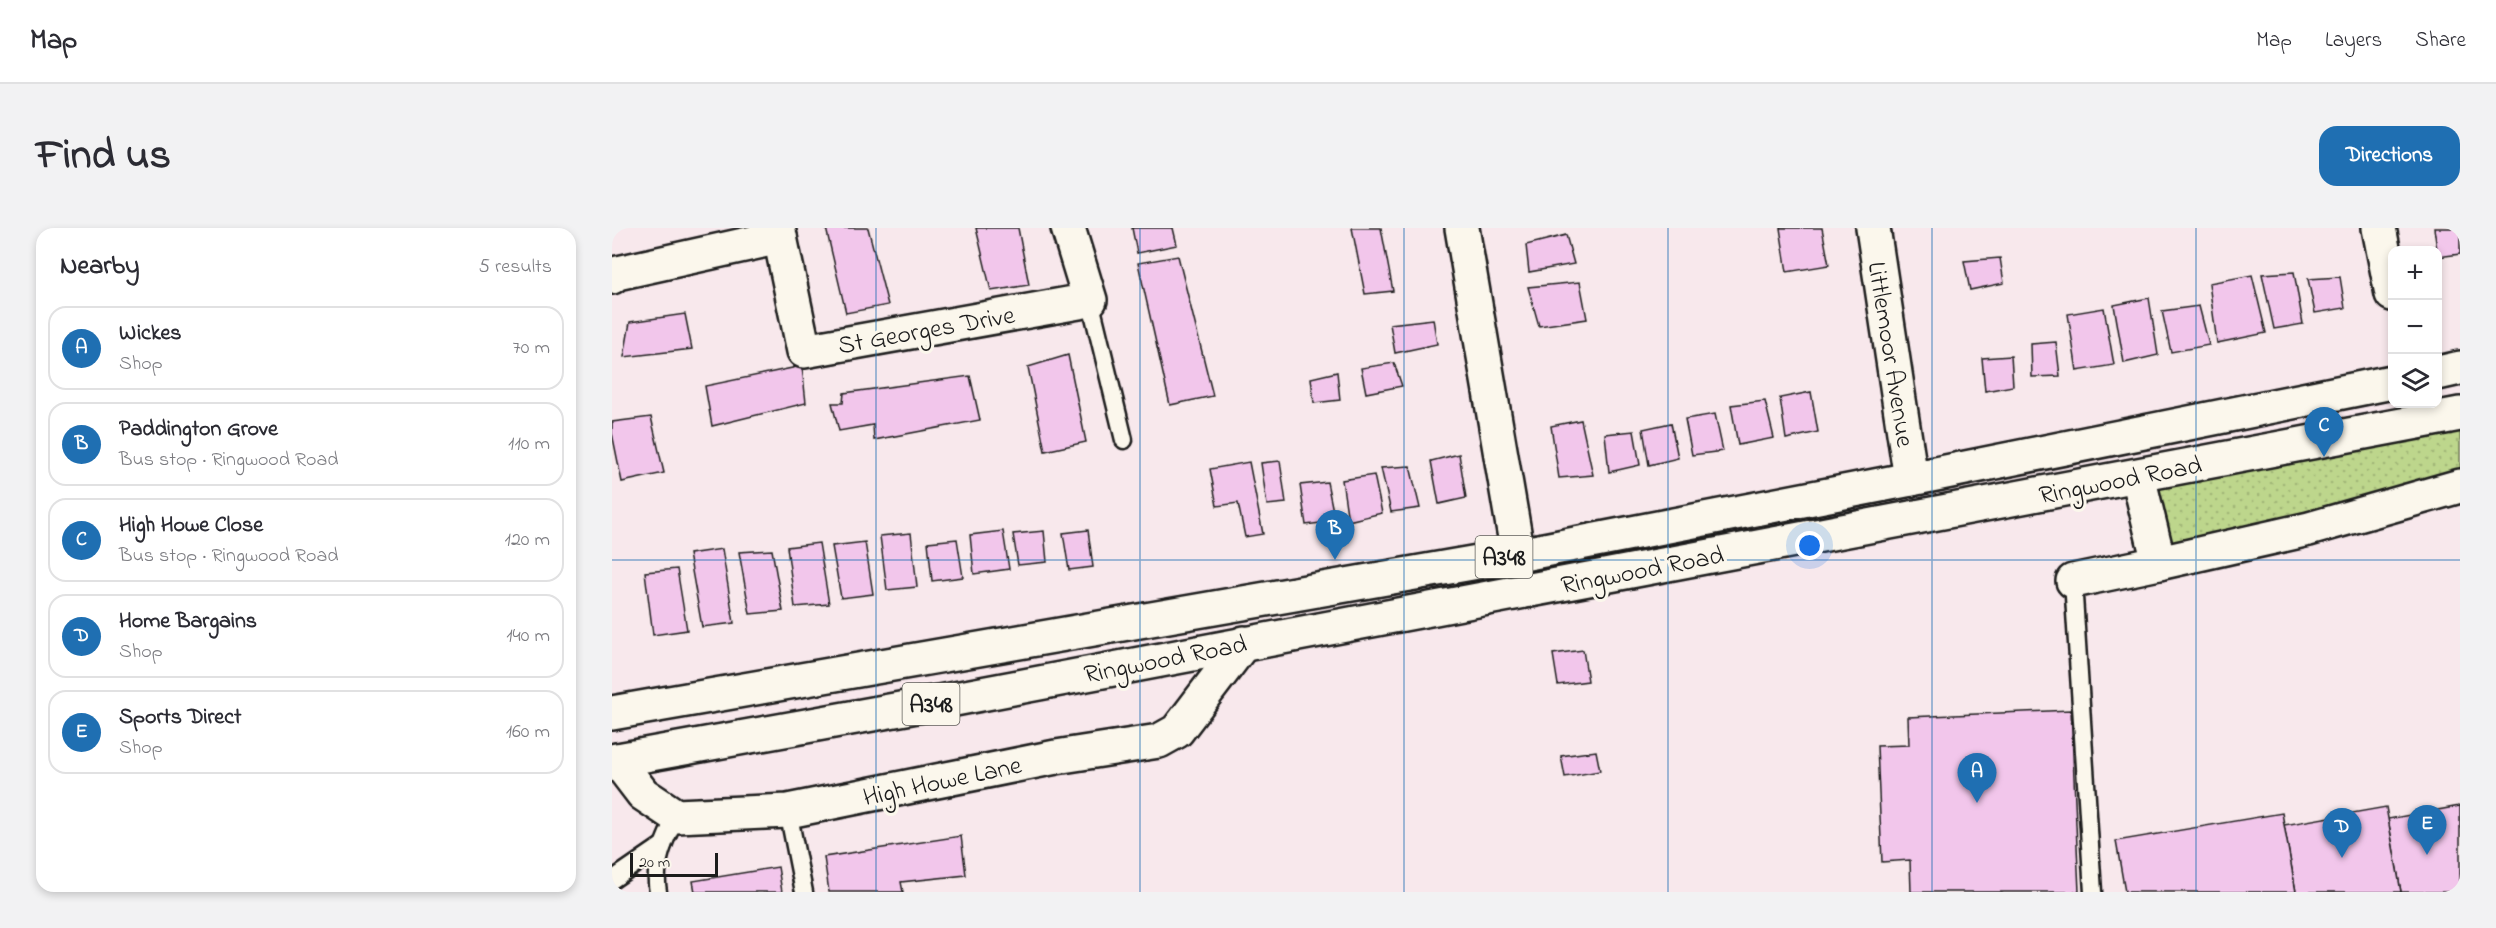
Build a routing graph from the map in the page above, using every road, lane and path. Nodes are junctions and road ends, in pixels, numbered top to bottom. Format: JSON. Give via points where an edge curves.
{"nodes":[{"id":1,"x":1068,"y":228,"type":"edge"},
{"id":2,"x":1462,"y":228,"type":"edge"},
{"id":3,"x":1873,"y":228,"type":"edge"},
{"id":4,"x":2379,"y":228,"type":"edge"},
{"id":5,"x":779,"y":233,"type":"edge"},
{"id":6,"x":2388,"y":274,"type":"edge"},
{"id":7,"x":612,"y":277,"type":"edge"},
{"id":8,"x":1089,"y":300,"type":"junction"},
{"id":9,"x":2460,"y":368,"type":"edge"},
{"id":10,"x":2442,"y":373,"type":"edge"},
{"id":11,"x":2388,"y":383,"type":"edge"},
{"id":12,"x":2454,"y":417,"type":"edge"},
{"id":13,"x":1124,"y":440,"type":"dead end"},
{"id":14,"x":2138,"y":476,"type":"junction"},
{"id":15,"x":1911,"y":479,"type":"junction"},
{"id":16,"x":2460,"y":486,"type":"edge"},
{"id":17,"x":1518,"y":555,"type":"junction"},
{"id":18,"x":2159,"y":563,"type":"junction"},
{"id":19,"x":2073,"y":581,"type":"joint"},
{"id":20,"x":1244,"y":643,"type":"junction"},
{"id":21,"x":612,"y":713,"type":"edge"},
{"id":22,"x":615,"y":761,"type":"edge"},
{"id":23,"x":788,"y":811,"type":"junction"},
{"id":24,"x":676,"y":816,"type":"junction"},
{"id":25,"x":663,"y":845,"type":"junction"},
{"id":26,"x":612,"y":880,"type":"edge"},
{"id":27,"x":658,"y":892,"type":"edge"},
{"id":28,"x":804,"y":892,"type":"edge"},
{"id":29,"x":2093,"y":892,"type":"edge"}],
"edges":[{"from":1,"to":8,"type":"main road"},
{"from":2,"to":17,"type":"main road"},
{"from":3,"to":15,"type":"main road","name":"Littlemoor Avenue"},
{"from":4,"to":6,"type":"main road"},
{"from":5,"to":7,"type":"main road","name":"St Georges Drive"},
{"from":5,"to":8,"type":"main road","name":"St Georges Drive","via":[[804,351]]},
{"from":8,"to":13,"type":"lane"},
{"from":9,"to":10,"type":"main road"},
{"from":11,"to":15,"type":"main road","name":"Ringwood Road","number":"A348"},
{"from":12,"to":14,"type":"main road","name":"Ringwood Road","number":"A348"},
{"from":14,"to":18,"type":"main road"},
{"from":14,"to":20,"type":"main road","name":"Ringwood Road","number":"A348"},
{"from":15,"to":17,"type":"main road","name":"Ringwood Road","number":"A348"},
{"from":16,"to":18,"type":"main road","via":[[2309,529]]},
{"from":17,"to":21,"type":"main road","name":"Ringwood Road","number":"A348"},
{"from":18,"to":19,"type":"main road"},
{"from":19,"to":29,"type":"lane"},
{"from":20,"to":22,"type":"main road","name":"Ringwood Road","number":"A348"},
{"from":20,"to":23,"type":"main road","name":"High Howe Lane","via":[[1177,731],[1160,741],[1056,757]]},
{"from":22,"to":24,"type":"main road","via":[[643,794]]},
{"from":23,"to":24,"type":"main road","name":"High Howe Lane"},
{"from":23,"to":28,"type":"lane"},
{"from":24,"to":25,"type":"lane"},
{"from":25,"to":26,"type":"lane"},
{"from":25,"to":27,"type":"lane","via":[[655,874]]}]}
